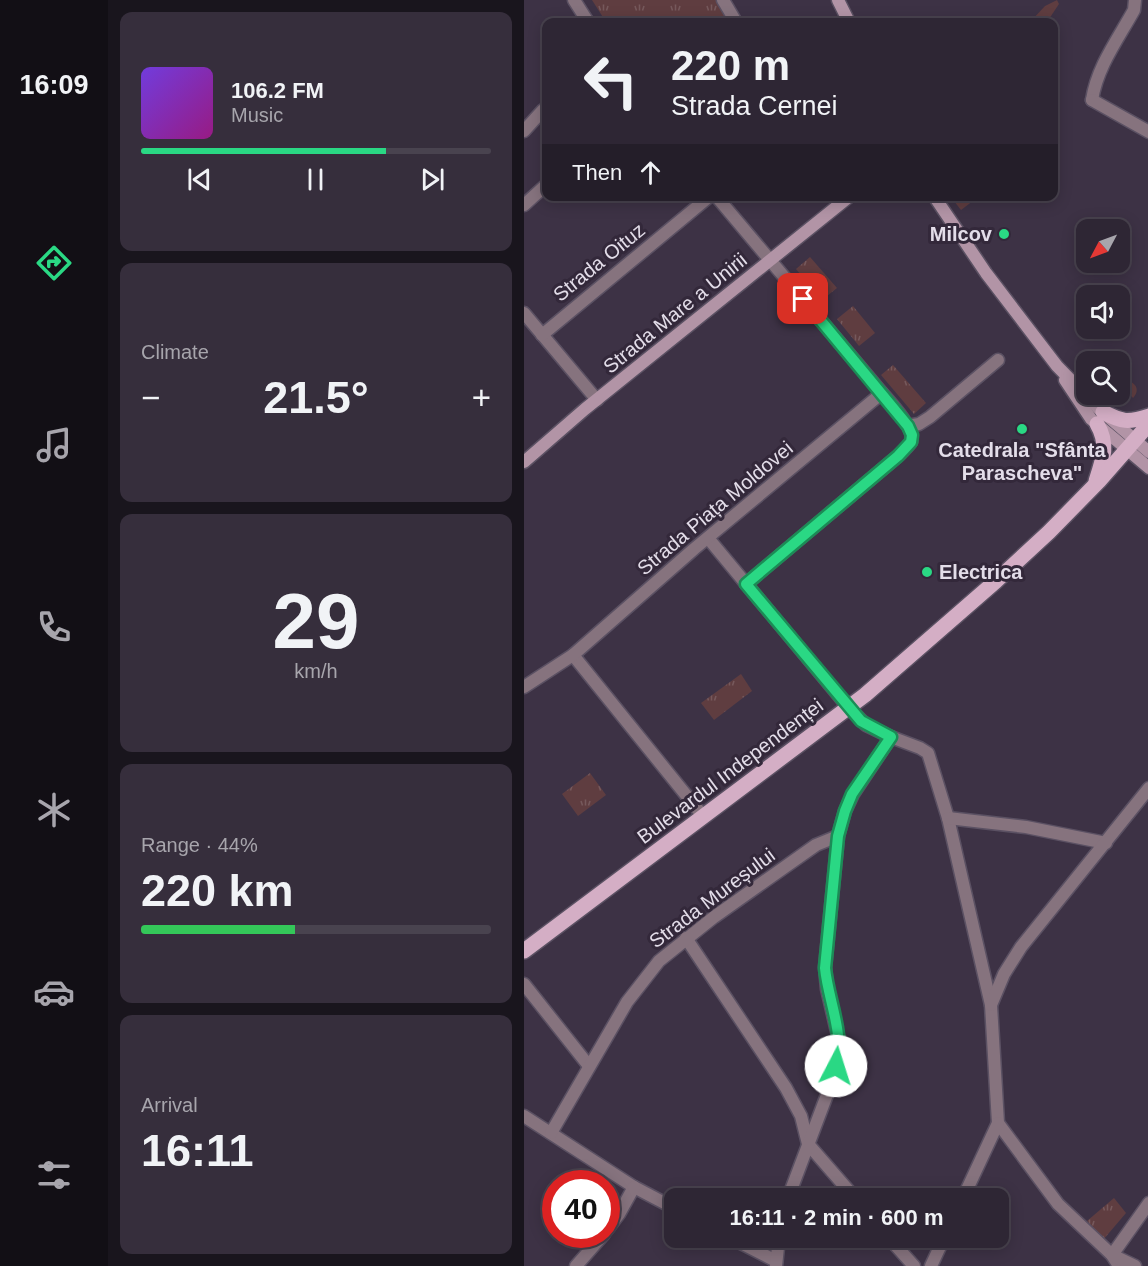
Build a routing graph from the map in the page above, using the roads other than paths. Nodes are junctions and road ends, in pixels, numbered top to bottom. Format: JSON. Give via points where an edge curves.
{"nodes":[{"id":1,"x":574,"y":0,"type":"edge"},
{"id":2,"x":723,"y":0,"type":"edge"},
{"id":3,"x":838,"y":0,"type":"edge"},
{"id":4,"x":1135,"y":0,"type":"edge"},
{"id":5,"x":585,"y":18,"type":"edge"},
{"id":6,"x":734,"y":18,"type":"edge"},
{"id":7,"x":847,"y":18,"type":"edge"},
{"id":8,"x":542,"y":111,"type":"edge"},
{"id":9,"x":524,"y":131,"type":"edge"},
{"id":10,"x":1148,"y":132,"type":"edge"},
{"id":11,"x":542,"y":188,"type":"edge"},
{"id":12,"x":704,"y":201,"type":"edge"},
{"id":13,"x":720,"y":201,"type":"edge"},
{"id":14,"x":844,"y":201,"type":"edge"},
{"id":15,"x":937,"y":201,"type":"edge"},
{"id":16,"x":524,"y":205,"type":"edge"},
{"id":17,"x":771,"y":261,"type":"junction"},
{"id":18,"x":524,"y":313,"type":"edge"},
{"id":19,"x":542,"y":335,"type":"junction"},
{"id":20,"x":998,"y":360,"type":"dead end"},
{"id":21,"x":882,"y":393,"type":"junction"},
{"id":22,"x":597,"y":400,"type":"junction"},
{"id":23,"x":1148,"y":416,"type":"edge"},
{"id":24,"x":1100,"y":418,"type":"junction"},
{"id":25,"x":1148,"y":424,"type":"edge"},
{"id":26,"x":908,"y":426,"type":"junction"},
{"id":27,"x":1131,"y":446,"type":"junction"},
{"id":28,"x":1148,"y":452,"type":"edge"},
{"id":29,"x":524,"y":462,"type":"edge"},
{"id":30,"x":1148,"y":468,"type":"edge"},
{"id":31,"x":1095,"y":486,"type":"junction"},
{"id":32,"x":708,"y":538,"type":"junction"},
{"id":33,"x":746,"y":584,"type":"junction"},
{"id":34,"x":574,"y":655,"type":"junction"},
{"id":35,"x":524,"y":687,"type":"edge"},
{"id":36,"x":849,"y":708,"type":"junction"},
{"id":37,"x":891,"y":737,"type":"junction"},
{"id":38,"x":1148,"y":788,"type":"edge"},
{"id":39,"x":703,"y":816,"type":"junction"},
{"id":40,"x":948,"y":819,"type":"junction"},
{"id":41,"x":838,"y":836,"type":"junction"},
{"id":42,"x":1106,"y":843,"type":"junction"},
{"id":43,"x":686,"y":938,"type":"junction"},
{"id":44,"x":524,"y":951,"type":"edge"},
{"id":45,"x":524,"y":984,"type":"edge"},
{"id":46,"x":990,"y":1005,"type":"junction"},
{"id":47,"x":589,"y":1066,"type":"junction"},
{"id":48,"x":524,"y":1116,"type":"edge"},
{"id":49,"x":998,"y":1124,"type":"junction"},
{"id":50,"x":551,"y":1133,"type":"junction"},
{"id":51,"x":808,"y":1144,"type":"junction"},
{"id":52,"x":635,"y":1187,"type":"junction"},
{"id":53,"x":792,"y":1188,"type":"edge"},
{"id":54,"x":846,"y":1188,"type":"edge"},
{"id":55,"x":968,"y":1188,"type":"edge"},
{"id":56,"x":664,"y":1203,"type":"edge"},
{"id":57,"x":1148,"y":1203,"type":"edge"},
{"id":58,"x":620,"y":1210,"type":"edge"},
{"id":59,"x":592,"y":1248,"type":"edge"},
{"id":60,"x":749,"y":1248,"type":"edge"},
{"id":61,"x":778,"y":1248,"type":"edge"},
{"id":62,"x":898,"y":1248,"type":"edge"},
{"id":63,"x":939,"y":1248,"type":"edge"},
{"id":64,"x":1116,"y":1261,"type":"edge"},
{"id":65,"x":776,"y":1263,"type":"edge"},
{"id":66,"x":576,"y":1266,"type":"edge"},
{"id":67,"x":914,"y":1266,"type":"edge"},
{"id":68,"x":931,"y":1266,"type":"edge"},
{"id":69,"x":1135,"y":1266,"type":"edge"}],
"edges":[{"from":1,"to":5,"type":"street"},
{"from":2,"to":6,"type":"street"},
{"from":3,"to":7,"type":"main road"},
{"from":4,"to":10,"type":"street","via":[[1134,10],[1099,72],[1092,100]]},
{"from":8,"to":9,"type":"street"},
{"from":11,"to":16,"type":"street"},
{"from":12,"to":19,"type":"street","name":"Strada Oituz"},
{"from":13,"to":17,"type":"street"},
{"from":14,"to":17,"type":"main road","name":"Strada Mare a Unirii"},
{"from":15,"to":24,"type":"main road","via":[[1057,366],[1073,394]]},
{"from":17,"to":21,"type":"street"},
{"from":17,"to":22,"type":"main road","name":"Strada Mare a Unirii"},
{"from":18,"to":19,"type":"street"},
{"from":19,"to":22,"type":"street"},
{"from":20,"to":26,"type":"street","via":[[930,417]]},
{"from":21,"to":26,"type":"street"},
{"from":21,"to":32,"type":"street","name":"Strada Piața Moldovei"},
{"from":22,"to":29,"type":"main road","name":"Strada Mare a Unirii"},
{"from":23,"to":24,"type":"main road","via":[[1134,421]]},
{"from":24,"to":27,"type":"main road"},
{"from":24,"to":31,"type":"main road","via":[[1105,453]]},
{"from":25,"to":27,"type":"main road","name":"Bulevardul Independenței"},
{"from":26,"to":33,"type":"street","via":[[911,442],[898,456]]},
{"from":27,"to":28,"type":"main road"},
{"from":27,"to":30,"type":"main road"},
{"from":27,"to":31,"type":"main road","name":"Bulevardul Independenței"},
{"from":31,"to":36,"type":"main road","name":"Bulevardul Independenței","via":[[996,582]]},
{"from":32,"to":33,"type":"street"},
{"from":32,"to":34,"type":"street","name":"Strada Piața Moldovei"},
{"from":33,"to":36,"type":"street"},
{"from":34,"to":35,"type":"street","name":"Strada Piața Moldovei"},
{"from":34,"to":39,"type":"street"},
{"from":36,"to":37,"type":"street","via":[[866,725]]},
{"from":36,"to":39,"type":"main road","name":"Bulevardul Independenței"},
{"from":37,"to":40,"type":"street","via":[[928,753]]},
{"from":37,"to":41,"type":"street","via":[[852,794]]},
{"from":38,"to":42,"type":"street"},
{"from":39,"to":44,"type":"main road","name":"Bulevardul Independenței"},
{"from":40,"to":42,"type":"street","via":[[1026,827]]},
{"from":40,"to":46,"type":"street"},
{"from":41,"to":43,"type":"street","name":"Strada Mureșului","via":[[816,845]]},
{"from":41,"to":51,"type":"street","via":[[825,968],[839,1054]]},
{"from":42,"to":46,"type":"street","via":[[1021,947]]},
{"from":43,"to":47,"type":"street","name":"Strada Mureșului","via":[[643,979]]},
{"from":43,"to":51,"type":"street","via":[[786,1088],[801,1116]]},
{"from":45,"to":47,"type":"street"},
{"from":46,"to":49,"type":"street"},
{"from":47,"to":50,"type":"street","name":"Strada Mureșului"},
{"from":48,"to":50,"type":"street"},
{"from":49,"to":55,"type":"street"},
{"from":49,"to":64,"type":"street","via":[[1058,1204]]},
{"from":50,"to":52,"type":"street"},
{"from":51,"to":53,"type":"street"},
{"from":51,"to":54,"type":"street"},
{"from":52,"to":56,"type":"street"},
{"from":52,"to":58,"type":"street"},
{"from":57,"to":64,"type":"street"},
{"from":59,"to":66,"type":"street"},
{"from":60,"to":65,"type":"street"},
{"from":61,"to":65,"type":"street"},
{"from":62,"to":67,"type":"street"},
{"from":63,"to":68,"type":"street"},
{"from":64,"to":69,"type":"street"}]}
